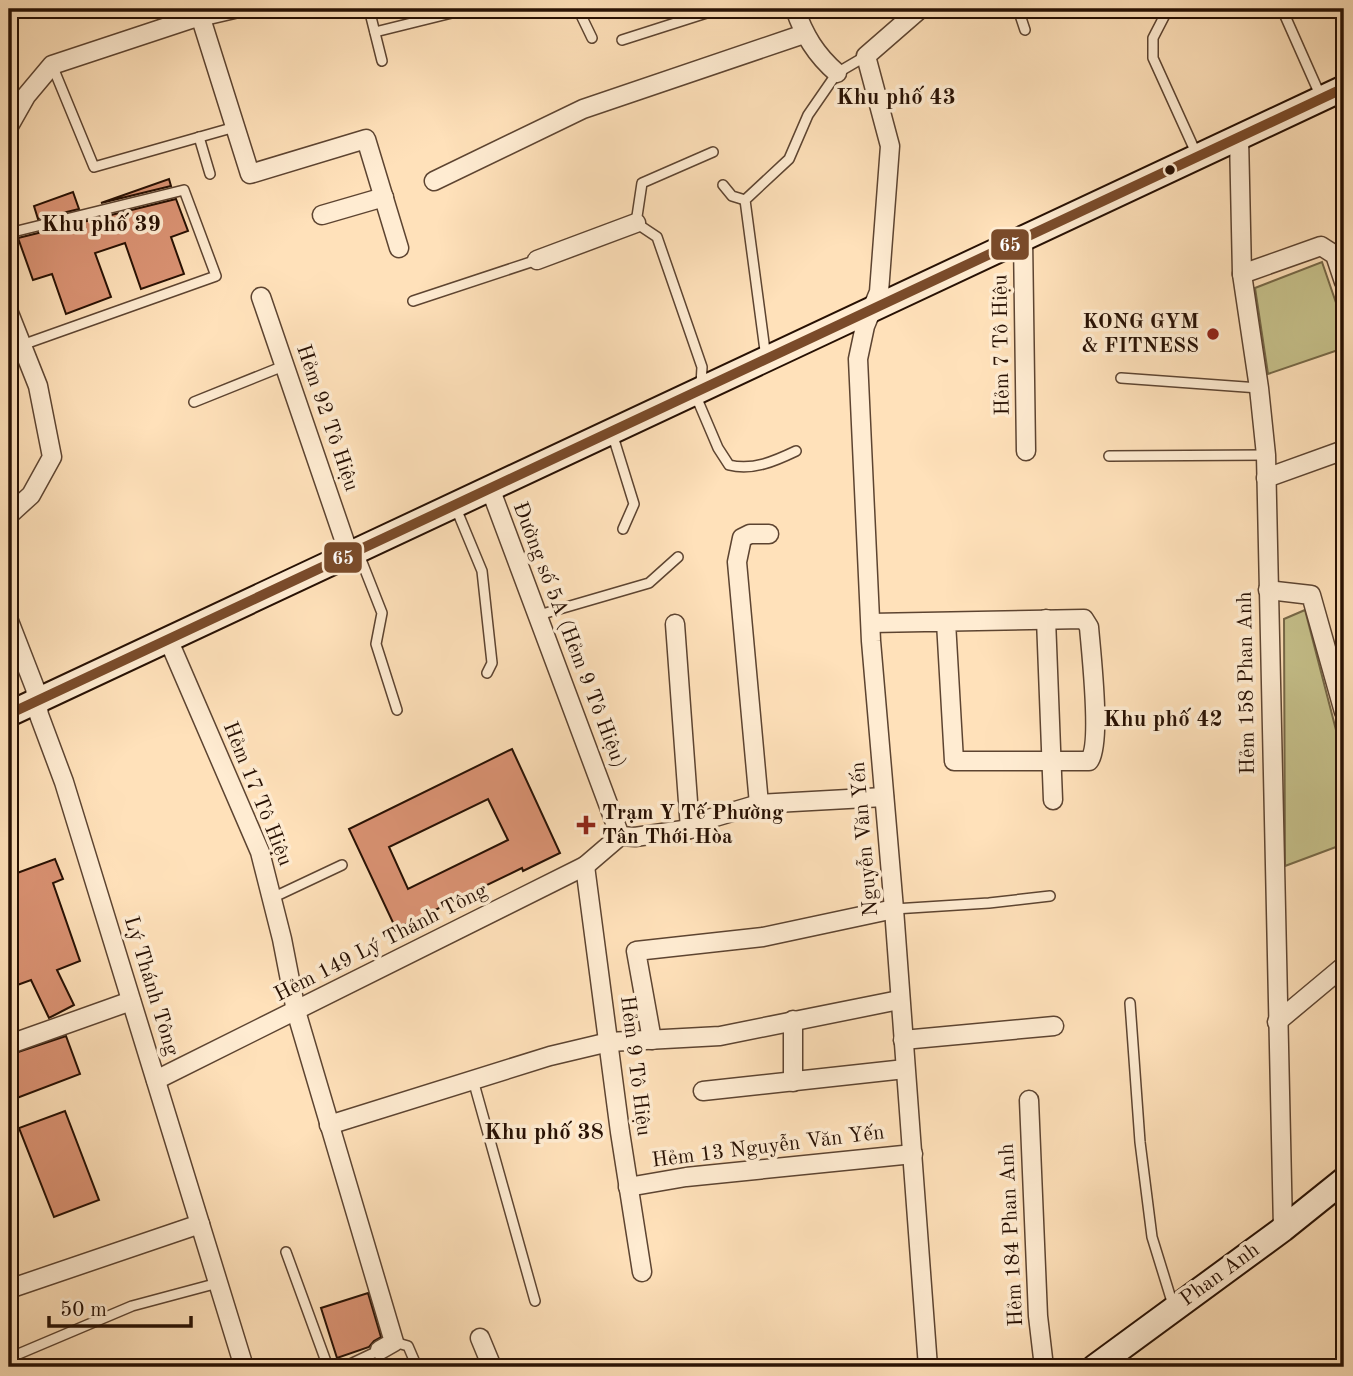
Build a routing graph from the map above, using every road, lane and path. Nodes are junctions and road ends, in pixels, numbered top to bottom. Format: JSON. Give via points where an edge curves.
{"nodes":[{"id":1,"x":234,"y":9,"type":"edge"},
{"id":2,"x":369,"y":9,"type":"edge"},
{"id":3,"x":519,"y":9,"type":"edge"},
{"id":4,"x":578,"y":9,"type":"edge"},
{"id":5,"x":719,"y":9,"type":"edge"},
{"id":6,"x":795,"y":9,"type":"edge"},
{"id":7,"x":920,"y":9,"type":"edge"},
{"id":8,"x":1018,"y":9,"type":"edge"},
{"id":9,"x":1168,"y":9,"type":"edge"},
{"id":10,"x":1282,"y":9,"type":"edge"},
{"id":11,"x":200,"y":13,"type":"edge"},
{"id":12,"x":900,"y":16,"type":"edge"},
{"id":13,"x":1025,"y":30,"type":"dead end"},
{"id":14,"x":375,"y":32,"type":"junction"},
{"id":15,"x":804,"y":34,"type":"junction"},
{"id":16,"x":592,"y":38,"type":"dead end"},
{"id":17,"x":622,"y":40,"type":"dead end"},
{"id":18,"x":866,"y":56,"type":"junction"},
{"id":19,"x":382,"y":61,"type":"dead end"},
{"id":20,"x":52,"y":65,"type":"junction"},
{"id":21,"x":837,"y":73,"type":"junction"},
{"id":22,"x":1338,"y":91,"type":"edge"},
{"id":23,"x":9,"y":127,"type":"edge"},
{"id":24,"x":236,"y":127,"type":"junction"},
{"id":25,"x":1239,"y":137,"type":"junction"},
{"id":26,"x":199,"y":138,"type":"junction"},
{"id":27,"x":713,"y":152,"type":"dead end"},
{"id":28,"x":1198,"y":156,"type":"junction"},
{"id":29,"x":210,"y":174,"type":"dead end"},
{"id":30,"x":434,"y":181,"type":"dead end"},
{"id":31,"x":723,"y":185,"type":"dead end"},
{"id":32,"x":384,"y":197,"type":"junction"},
{"id":33,"x":746,"y":200,"type":"junction"},
{"id":34,"x":322,"y":215,"type":"dead end"},
{"id":35,"x":636,"y":223,"type":"junction"},
{"id":36,"x":9,"y":233,"type":"edge"},
{"id":37,"x":1023,"y":238,"type":"junction"},
{"id":38,"x":399,"y":248,"type":"dead end"},
{"id":39,"x":537,"y":260,"type":"joint"},
{"id":40,"x":1242,"y":274,"type":"junction"},
{"id":41,"x":1344,"y":282,"type":"edge"},
{"id":42,"x":261,"y":297,"type":"dead end"},
{"id":43,"x":413,"y":301,"type":"dead end"},
{"id":44,"x":873,"y":309,"type":"junction"},
{"id":45,"x":9,"y":313,"type":"edge"},
{"id":46,"x":22,"y":345,"type":"junction"},
{"id":47,"x":766,"y":358,"type":"junction"},
{"id":48,"x":286,"y":366,"type":"junction"},
{"id":49,"x":1121,"y":378,"type":"dead end"},
{"id":50,"x":1259,"y":388,"type":"junction"},
{"id":51,"x":697,"y":391,"type":"junction"},
{"id":52,"x":194,"y":402,"type":"dead end"},
{"id":53,"x":612,"y":431,"type":"junction"},
{"id":54,"x":1344,"y":450,"type":"edge"},
{"id":55,"x":796,"y":451,"type":"dead end"},
{"id":56,"x":1026,"y":451,"type":"dead end"},
{"id":57,"x":1266,"y":455,"type":"junction"},
{"id":58,"x":1109,"y":456,"type":"dead end"},
{"id":59,"x":1266,"y":478,"type":"junction"},
{"id":60,"x":490,"y":488,"type":"junction"},
{"id":61,"x":454,"y":505,"type":"junction"},
{"id":62,"x":9,"y":515,"type":"edge"},
{"id":63,"x":623,"y":529,"type":"dead end"},
{"id":64,"x":769,"y":534,"type":"dead end"},
{"id":65,"x":353,"y":552,"type":"junction"},
{"id":66,"x":678,"y":556,"type":"dead end"},
{"id":67,"x":1268,"y":590,"type":"junction"},
{"id":68,"x":539,"y":615,"type":"junction"},
{"id":69,"x":1046,"y":620,"type":"junction"},
{"id":70,"x":9,"y":621,"type":"edge"},
{"id":71,"x":946,"y":622,"type":"junction"},
{"id":72,"x":871,"y":623,"type":"junction"},
{"id":73,"x":675,"y":624,"type":"dead end"},
{"id":74,"x":169,"y":639,"type":"junction"},
{"id":75,"x":487,"y":673,"type":"dead end"},
{"id":76,"x":37,"y":701,"type":"junction"},
{"id":77,"x":397,"y":710,"type":"dead end"},
{"id":78,"x":1344,"y":712,"type":"edge"},
{"id":79,"x":9,"y":714,"type":"edge"},
{"id":80,"x":1052,"y":761,"type":"junction"},
{"id":81,"x":884,"y":797,"type":"junction"},
{"id":82,"x":1053,"y":800,"type":"dead end"},
{"id":83,"x":759,"y":804,"type":"junction"},
{"id":84,"x":690,"y":829,"type":"junction"},
{"id":85,"x":620,"y":836,"type":"junction"},
{"id":86,"x":342,"y":865,"type":"dead end"},
{"id":87,"x":585,"y":866,"type":"junction"},
{"id":88,"x":1050,"y":896,"type":"dead end"},
{"id":89,"x":272,"y":898,"type":"junction"},
{"id":90,"x":894,"y":909,"type":"junction"},
{"id":91,"x":1344,"y":966,"type":"edge"},
{"id":92,"x":899,"y":1000,"type":"junction"},
{"id":93,"x":131,"y":1001,"type":"junction"},
{"id":94,"x":1130,"y":1003,"type":"dead end"},
{"id":95,"x":296,"y":1011,"type":"junction"},
{"id":96,"x":793,"y":1020,"type":"junction"},
{"id":97,"x":1277,"y":1022,"type":"junction"},
{"id":98,"x":1054,"y":1026,"type":"dead end"},
{"id":99,"x":652,"y":1040,"type":"junction"},
{"id":100,"x":903,"y":1040,"type":"junction"},
{"id":101,"x":609,"y":1042,"type":"junction"},
{"id":102,"x":13,"y":1043,"type":"dead end"},
{"id":103,"x":905,"y":1069,"type":"junction"},
{"id":104,"x":156,"y":1080,"type":"junction"},
{"id":105,"x":473,"y":1080,"type":"junction"},
{"id":106,"x":793,"y":1082,"type":"junction"},
{"id":107,"x":703,"y":1091,"type":"dead end"},
{"id":108,"x":1029,"y":1100,"type":"dead end"},
{"id":109,"x":328,"y":1125,"type":"junction"},
{"id":110,"x":913,"y":1154,"type":"junction"},
{"id":111,"x":1344,"y":1180,"type":"edge"},
{"id":112,"x":628,"y":1187,"type":"junction"},
{"id":113,"x":200,"y":1224,"type":"junction"},
{"id":114,"x":1283,"y":1229,"type":"junction"},
{"id":115,"x":286,"y":1252,"type":"dead end"},
{"id":116,"x":642,"y":1272,"type":"dead end"},
{"id":117,"x":218,"y":1283,"type":"junction"},
{"id":118,"x":9,"y":1289,"type":"edge"},
{"id":119,"x":535,"y":1301,"type":"dead end"},
{"id":120,"x":1174,"y":1309,"type":"junction"},
{"id":121,"x":480,"y":1338,"type":"dead end"},
{"id":122,"x":384,"y":1351,"type":"junction"},
{"id":123,"x":9,"y":1358,"type":"edge"},
{"id":124,"x":244,"y":1367,"type":"edge"},
{"id":125,"x":328,"y":1367,"type":"edge"},
{"id":126,"x":344,"y":1367,"type":"edge"},
{"id":127,"x":416,"y":1367,"type":"edge"},
{"id":128,"x":492,"y":1367,"type":"edge"},
{"id":129,"x":928,"y":1367,"type":"edge"},
{"id":130,"x":1044,"y":1367,"type":"edge"},
{"id":131,"x":1095,"y":1367,"type":"edge"}],
"edges":[{"from":1,"to":11,"type":"street"},
{"from":2,"to":14,"type":"lane"},
{"from":3,"to":14,"type":"lane","via":[[468,9]]},
{"from":4,"to":16,"type":"lane"},
{"from":5,"to":17,"type":"lane"},
{"from":6,"to":15,"type":"street"},
{"from":7,"to":12,"type":"street"},
{"from":8,"to":13,"type":"lane"},
{"from":9,"to":28,"type":"lane","via":[[1153,38],[1153,58]]},
{"from":10,"to":22,"type":"lane"},
{"from":11,"to":20,"type":"street"},
{"from":11,"to":24,"type":"street"},
{"from":12,"to":18,"type":"street"},
{"from":14,"to":19,"type":"lane"},
{"from":15,"to":21,"type":"street"},
{"from":15,"to":30,"type":"street","via":[[583,109]]},
{"from":18,"to":21,"type":"lane"},
{"from":18,"to":44,"type":"street","name":"Nguyễn Văn Yến","via":[[890,146],[879,292]]},
{"from":20,"to":23,"type":"street","via":[[26,96]]},
{"from":20,"to":26,"type":"lane","via":[[94,167]]},
{"from":21,"to":33,"type":"lane","via":[[807,115],[789,159]]},
{"from":22,"to":25,"type":"street"},
{"from":24,"to":26,"type":"lane"},
{"from":24,"to":32,"type":"street","via":[[250,174],[366,139]]},
{"from":25,"to":28,"type":"street"},
{"from":25,"to":40,"type":"street","name":"Hẻm 158 Phan Anh"},
{"from":26,"to":29,"type":"lane"},
{"from":27,"to":35,"type":"lane","via":[[642,183]]},
{"from":28,"to":37,"type":"street"},
{"from":31,"to":33,"type":"lane","via":[[732,196]]},
{"from":32,"to":34,"type":"street"},
{"from":32,"to":38,"type":"street"},
{"from":33,"to":47,"type":"lane"},
{"from":35,"to":39,"type":"street"},
{"from":35,"to":51,"type":"lane","via":[[657,237],[702,366]]},
{"from":36,"to":46,"type":"lane","via":[[184,190],[216,276]]},
{"from":37,"to":44,"type":"street"},
{"from":37,"to":56,"type":"street","name":"Hẻm 7 Tô Hiệu"},
{"from":39,"to":43,"type":"lane"},
{"from":40,"to":41,"type":"street","via":[[1321,246],[1335,255]]},
{"from":40,"to":50,"type":"street","name":"Hẻm 158 Phan Anh"},
{"from":42,"to":48,"type":"street","name":"Hẻm 92 Tô Hiệu"},
{"from":44,"to":47,"type":"street"},
{"from":44,"to":72,"type":"street","name":"Nguyễn Văn Yến","via":[[858,359]]},
{"from":45,"to":46,"type":"street"},
{"from":46,"to":62,"type":"street","via":[[38,386],[52,457],[31,495]]},
{"from":47,"to":51,"type":"street"},
{"from":48,"to":52,"type":"lane"},
{"from":48,"to":65,"type":"street","name":"Hẻm 92 Tô Hiệu"},
{"from":49,"to":50,"type":"lane"},
{"from":50,"to":57,"type":"street","name":"Hẻm 158 Phan Anh"},
{"from":51,"to":53,"type":"street"},
{"from":51,"to":55,"type":"lane","via":[[729,465],[744,469]]},
{"from":53,"to":60,"type":"street"},
{"from":53,"to":63,"type":"lane","via":[[634,504]]},
{"from":54,"to":59,"type":"street"},
{"from":57,"to":58,"type":"lane"},
{"from":57,"to":59,"type":"street","name":"Hẻm 158 Phan Anh"},
{"from":59,"to":67,"type":"street","name":"Hẻm 158 Phan Anh"},
{"from":60,"to":61,"type":"street"},
{"from":60,"to":68,"type":"street","name":"Đường số 5A (Hẻm 9 Tô Hiệu)"},
{"from":61,"to":65,"type":"street"},
{"from":61,"to":75,"type":"lane","via":[[482,571],[492,663]]},
{"from":64,"to":83,"type":"street","via":[[742,538],[737,562]]},
{"from":65,"to":74,"type":"street"},
{"from":65,"to":77,"type":"lane","via":[[382,613],[376,644]]},
{"from":66,"to":68,"type":"lane","via":[[649,583]]},
{"from":67,"to":78,"type":"street","via":[[1311,595]]},
{"from":67,"to":97,"type":"street","name":"Hẻm 158 Phan Anh"},
{"from":68,"to":85,"type":"street","name":"Đường số 5A (Hẻm 9 Tô Hiệu)"},
{"from":69,"to":71,"type":"street"},
{"from":69,"to":80,"type":"street"},
{"from":69,"to":80,"type":"street","via":[[1087,622],[1094,694],[1092,757],[1088,761]]},
{"from":70,"to":76,"type":"street","name":"Lý Thánh Tông"},
{"from":71,"to":72,"type":"street"},
{"from":71,"to":80,"type":"street","via":[[954,761]]},
{"from":72,"to":81,"type":"street","name":"Nguyễn Văn Yến"},
{"from":73,"to":84,"type":"street"},
{"from":74,"to":76,"type":"street"},
{"from":74,"to":89,"type":"street","name":"Hẻm 17 Tô Hiệu","via":[[260,852]]},
{"from":76,"to":79,"type":"street"},
{"from":76,"to":93,"type":"street","name":"Lý Thánh Tông"},
{"from":80,"to":82,"type":"street"},
{"from":81,"to":83,"type":"street"},
{"from":81,"to":90,"type":"street","name":"Nguyễn Văn Yến"},
{"from":83,"to":84,"type":"street","via":[[698,822]]},
{"from":84,"to":85,"type":"street"},
{"from":85,"to":87,"type":"street","name":"Hẻm 149 Lý Thánh Tông"},
{"from":86,"to":89,"type":"lane"},
{"from":87,"to":95,"type":"street","name":"Hẻm 149 Lý Thánh Tông"},
{"from":87,"to":101,"type":"street","name":"Hẻm 9 Tô Hiệu"},
{"from":88,"to":90,"type":"lane"},
{"from":89,"to":95,"type":"street","name":"Hẻm 17 Tô Hiệu"},
{"from":90,"to":92,"type":"street","name":"Nguyễn Văn Yến"},
{"from":90,"to":99,"type":"street","via":[[763,937],[636,951]]},
{"from":91,"to":97,"type":"street"},
{"from":92,"to":96,"type":"street"},
{"from":92,"to":100,"type":"street","name":"Nguyễn Văn Yến"},
{"from":93,"to":102,"type":"street"},
{"from":93,"to":104,"type":"street","name":"Lý Thánh Tông"},
{"from":94,"to":120,"type":"lane","via":[[1152,1237]]},
{"from":95,"to":104,"type":"street","name":"Hẻm 149 Lý Thánh Tông"},
{"from":95,"to":109,"type":"street","name":"Hẻm 17 Tô Hiệu"},
{"from":96,"to":99,"type":"street","via":[[720,1035]]},
{"from":96,"to":106,"type":"street"},
{"from":97,"to":114,"type":"street","name":"Hẻm 158 Phan Anh"},
{"from":98,"to":100,"type":"street"},
{"from":99,"to":101,"type":"street"},
{"from":100,"to":103,"type":"street","name":"Nguyễn Văn Yến"},
{"from":101,"to":105,"type":"street"},
{"from":101,"to":112,"type":"street","name":"Hẻm 9 Tô Hiệu"},
{"from":103,"to":106,"type":"street"},
{"from":103,"to":110,"type":"street","name":"Nguyễn Văn Yến"},
{"from":104,"to":113,"type":"street","name":"Lý Thánh Tông"},
{"from":105,"to":109,"type":"street"},
{"from":105,"to":119,"type":"lane"},
{"from":106,"to":107,"type":"street"},
{"from":108,"to":130,"type":"street","name":"Hẻm 184 Phan Anh"},
{"from":109,"to":122,"type":"street","name":"Hẻm 17 Tô Hiệu"},
{"from":110,"to":112,"type":"street","name":"Hẻm 13 Nguyễn Văn Yến"},
{"from":110,"to":129,"type":"street","name":"Nguyễn Văn Yến"},
{"from":111,"to":114,"type":"street","name":"Phan Anh"},
{"from":112,"to":116,"type":"street","name":"Hẻm 9 Tô Hiệu"},
{"from":113,"to":117,"type":"street","name":"Lý Thánh Tông"},
{"from":113,"to":118,"type":"street"},
{"from":114,"to":120,"type":"street","name":"Phan Anh"},
{"from":115,"to":125,"type":"lane"},
{"from":117,"to":123,"type":"lane","via":[[132,1306]]},
{"from":117,"to":124,"type":"street","name":"Lý Thánh Tông"},
{"from":120,"to":131,"type":"street","name":"Phan Anh"},
{"from":121,"to":128,"type":"street"},
{"from":122,"to":126,"type":"lane"},
{"from":122,"to":127,"type":"lane","via":[[408,1346]]}]}
